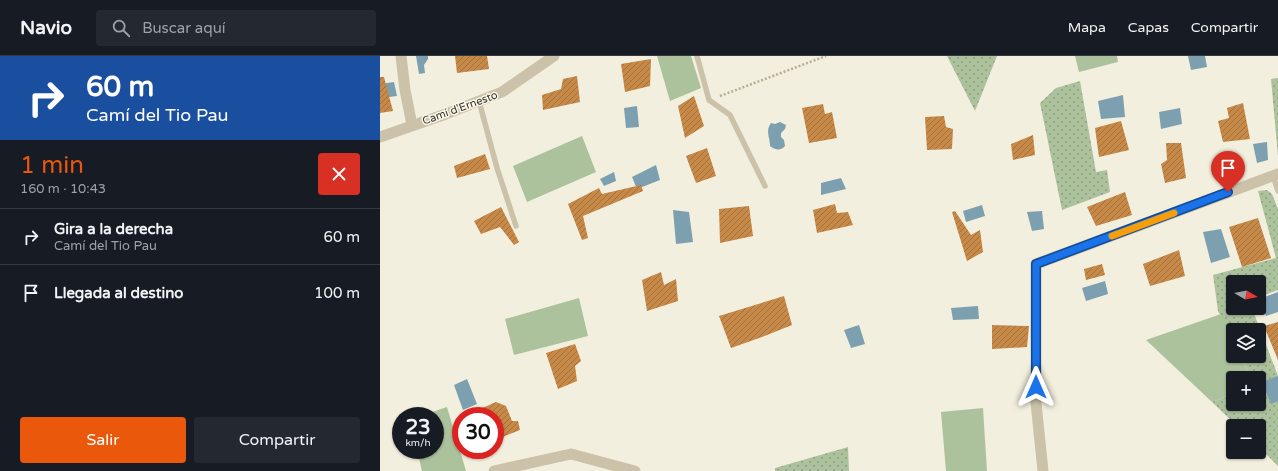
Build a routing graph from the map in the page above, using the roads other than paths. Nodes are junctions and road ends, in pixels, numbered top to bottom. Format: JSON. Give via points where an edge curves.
{"nodes":[{"id":1,"x":401,"y":56,"type":"edge"},
{"id":2,"x":554,"y":56,"type":"edge"},
{"id":3,"x":697,"y":56,"type":"edge"},
{"id":4,"x":478,"y":101,"type":"junction"},
{"id":5,"x":412,"y":126,"type":"junction"},
{"id":6,"x":380,"y":137,"type":"edge"},
{"id":7,"x":1275,"y":175,"type":"edge"},
{"id":8,"x":765,"y":186,"type":"dead end"},
{"id":9,"x":1278,"y":191,"type":"edge"},
{"id":10,"x":516,"y":226,"type":"dead end"},
{"id":11,"x":494,"y":471,"type":"edge"},
{"id":12,"x":635,"y":471,"type":"edge"},
{"id":13,"x":1043,"y":471,"type":"edge"}],
"edges":[{"from":1,"to":5,"type":"street"},
{"from":2,"to":4,"type":"street","name":"Camí d'Ernesto","via":[[502,92]]},
{"from":3,"to":8,"type":"lane","via":[[709,100],[730,115]]},
{"from":4,"to":5,"type":"street","name":"Camí d'Ernesto"},
{"from":4,"to":10,"type":"lane"},
{"from":5,"to":6,"type":"street","name":"Camí d'Ernesto"},
{"from":7,"to":9,"type":"lane"},
{"from":7,"to":13,"type":"street","via":[[1036,264],[1036,403]]},
{"from":11,"to":12,"type":"street","via":[[571,454]]}]}
